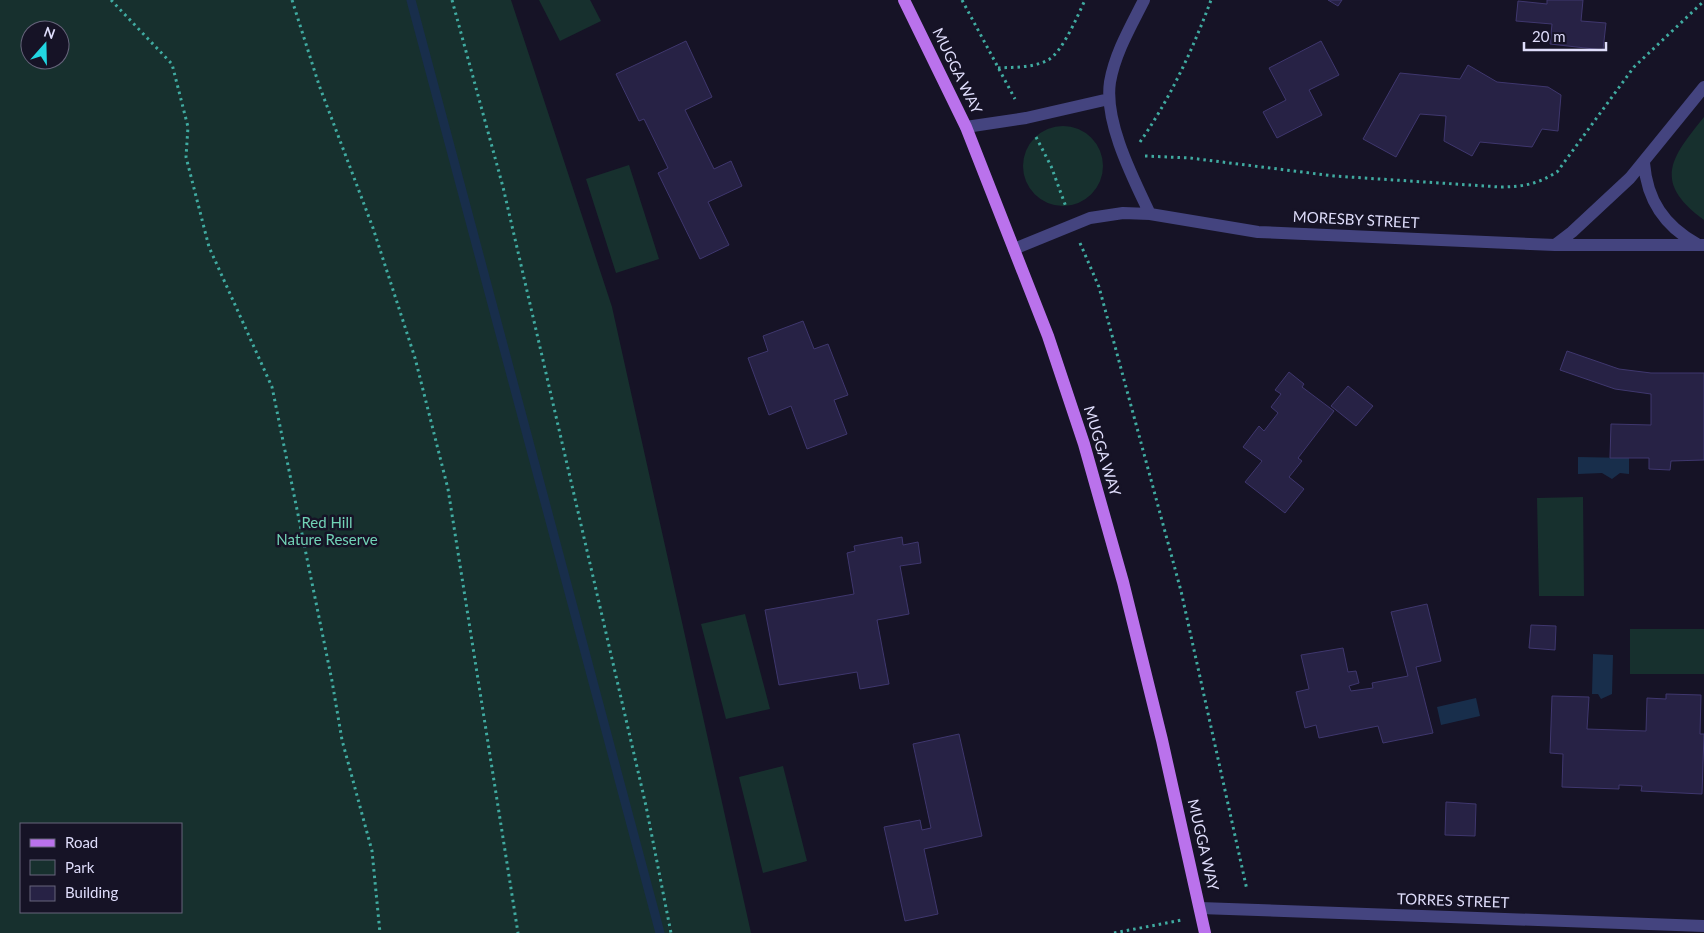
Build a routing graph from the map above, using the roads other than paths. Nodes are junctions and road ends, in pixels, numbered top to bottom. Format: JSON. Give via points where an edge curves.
{"nodes":[{"id":1,"x":904,"y":0,"type":"edge"},
{"id":2,"x":1144,"y":0,"type":"edge"},
{"id":3,"x":1704,"y":87,"type":"edge"},
{"id":4,"x":1109,"y":99,"type":"junction"},
{"id":5,"x":966,"y":127,"type":"junction"},
{"id":6,"x":1644,"y":163,"type":"junction"},
{"id":7,"x":1150,"y":214,"type":"junction"},
{"id":8,"x":1555,"y":245,"type":"junction"},
{"id":9,"x":1701,"y":245,"type":"edge"},
{"id":10,"x":1014,"y":248,"type":"junction"},
{"id":11,"x":1201,"y":912,"type":"junction"},
{"id":12,"x":1704,"y":926,"type":"edge"},
{"id":13,"x":1205,"y":933,"type":"edge"}],
"edges":[{"from":1,"to":5,"type":"main road","name":"MUGGA WAY"},
{"from":2,"to":4,"type":"street","via":[[1116,62]]},
{"from":3,"to":6,"type":"street"},
{"from":4,"to":5,"type":"street","via":[[1026,118]]},
{"from":4,"to":7,"type":"street","via":[[1127,161]]},
{"from":5,"to":10,"type":"main road","name":"MUGGA WAY"},
{"from":6,"to":8,"type":"street"},
{"from":6,"to":9,"type":"street","via":[[1645,180],[1659,212],[1683,237]]},
{"from":7,"to":8,"type":"street","name":"MORESBY STREET","via":[[1258,232]]},
{"from":7,"to":10,"type":"street","name":"MORESBY STREET","via":[[1105,216]]},
{"from":8,"to":9,"type":"street","name":"MORESBY STREET"},
{"from":10,"to":11,"type":"main road","name":"MUGGA WAY","via":[[1084,444],[1124,582]]},
{"from":11,"to":12,"type":"street","name":"TORRES STREET","via":[[1251,910]]},
{"from":11,"to":13,"type":"main road","name":"MUGGA WAY"}]}
